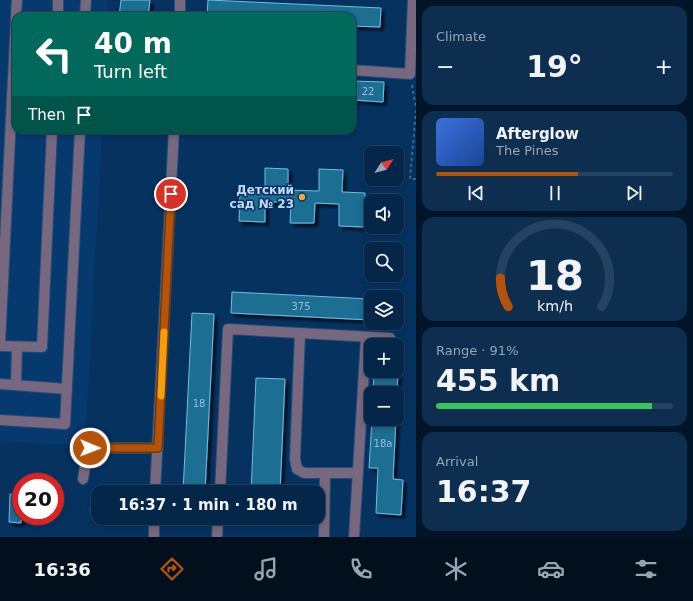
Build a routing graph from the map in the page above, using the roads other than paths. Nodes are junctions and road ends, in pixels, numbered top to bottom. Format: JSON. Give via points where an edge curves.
{"nodes":[{"id":1,"x":17,"y":0,"type":"edge"},
{"id":2,"x":58,"y":0,"type":"edge"},
{"id":3,"x":86,"y":0,"type":"edge"},
{"id":4,"x":180,"y":0,"type":"edge"},
{"id":5,"x":414,"y":0,"type":"edge"},
{"id":6,"x":16,"y":12,"type":"edge"},
{"id":7,"x":58,"y":12,"type":"edge"},
{"id":8,"x":85,"y":12,"type":"edge"},
{"id":9,"x":180,"y":12,"type":"edge"},
{"id":10,"x":356,"y":70,"type":"edge"},
{"id":11,"x":12,"y":98,"type":"edge"},
{"id":12,"x":52,"y":134,"type":"edge"},
{"id":13,"x":80,"y":134,"type":"edge"},
{"id":14,"x":174,"y":134,"type":"edge"},
{"id":15,"x":300,"y":333,"type":"junction"},
{"id":16,"x":366,"y":337,"type":"junction"},
{"id":17,"x":390,"y":338,"type":"dead end"},
{"id":18,"x":0,"y":345,"type":"edge"},
{"id":19,"x":17,"y":347,"type":"junction"},
{"id":20,"x":0,"y":384,"type":"edge"},
{"id":21,"x":16,"y":385,"type":"junction"},
{"id":22,"x":67,"y":389,"type":"junction"},
{"id":23,"x":0,"y":420,"type":"edge"},
{"id":24,"x":158,"y":448,"type":"junction"},
{"id":25,"x":358,"y":473,"type":"junction"},
{"id":26,"x":325,"y":474,"type":"junction"},
{"id":27,"x":83,"y":479,"type":"dead end"},
{"id":28,"x":155,"y":485,"type":"edge"},
{"id":29,"x":220,"y":485,"type":"edge"},
{"id":30,"x":154,"y":525,"type":"edge"},
{"id":31,"x":218,"y":525,"type":"edge"},
{"id":32,"x":154,"y":537,"type":"edge"},
{"id":33,"x":217,"y":537,"type":"edge"},
{"id":34,"x":324,"y":537,"type":"edge"},
{"id":35,"x":354,"y":537,"type":"edge"}],
"edges":[{"from":1,"to":6,"type":"lane"},
{"from":2,"to":7,"type":"lane"},
{"from":3,"to":8,"type":"lane"},
{"from":4,"to":9,"type":"lane"},
{"from":5,"to":10,"type":"lane","via":[[410,74]]},
{"from":11,"to":18,"type":"lane"},
{"from":12,"to":19,"type":"lane","via":[[42,347]]},
{"from":13,"to":22,"type":"lane"},
{"from":14,"to":24,"type":"lane"},
{"from":15,"to":16,"type":"lane"},
{"from":15,"to":26,"type":"lane","via":[[295,459],[297,469],[304,473]]},
{"from":15,"to":29,"type":"lane","via":[[228,329]]},
{"from":16,"to":17,"type":"lane"},
{"from":16,"to":25,"type":"lane"},
{"from":18,"to":19,"type":"lane"},
{"from":19,"to":21,"type":"lane"},
{"from":20,"to":21,"type":"lane"},
{"from":21,"to":22,"type":"lane"},
{"from":22,"to":23,"type":"lane","via":[[66,424]]},
{"from":24,"to":27,"type":"lane","via":[[88,448]]},
{"from":24,"to":28,"type":"lane"},
{"from":25,"to":26,"type":"lane"},
{"from":25,"to":35,"type":"lane"},
{"from":26,"to":34,"type":"lane"},
{"from":30,"to":32,"type":"lane"},
{"from":31,"to":33,"type":"lane"}]}
